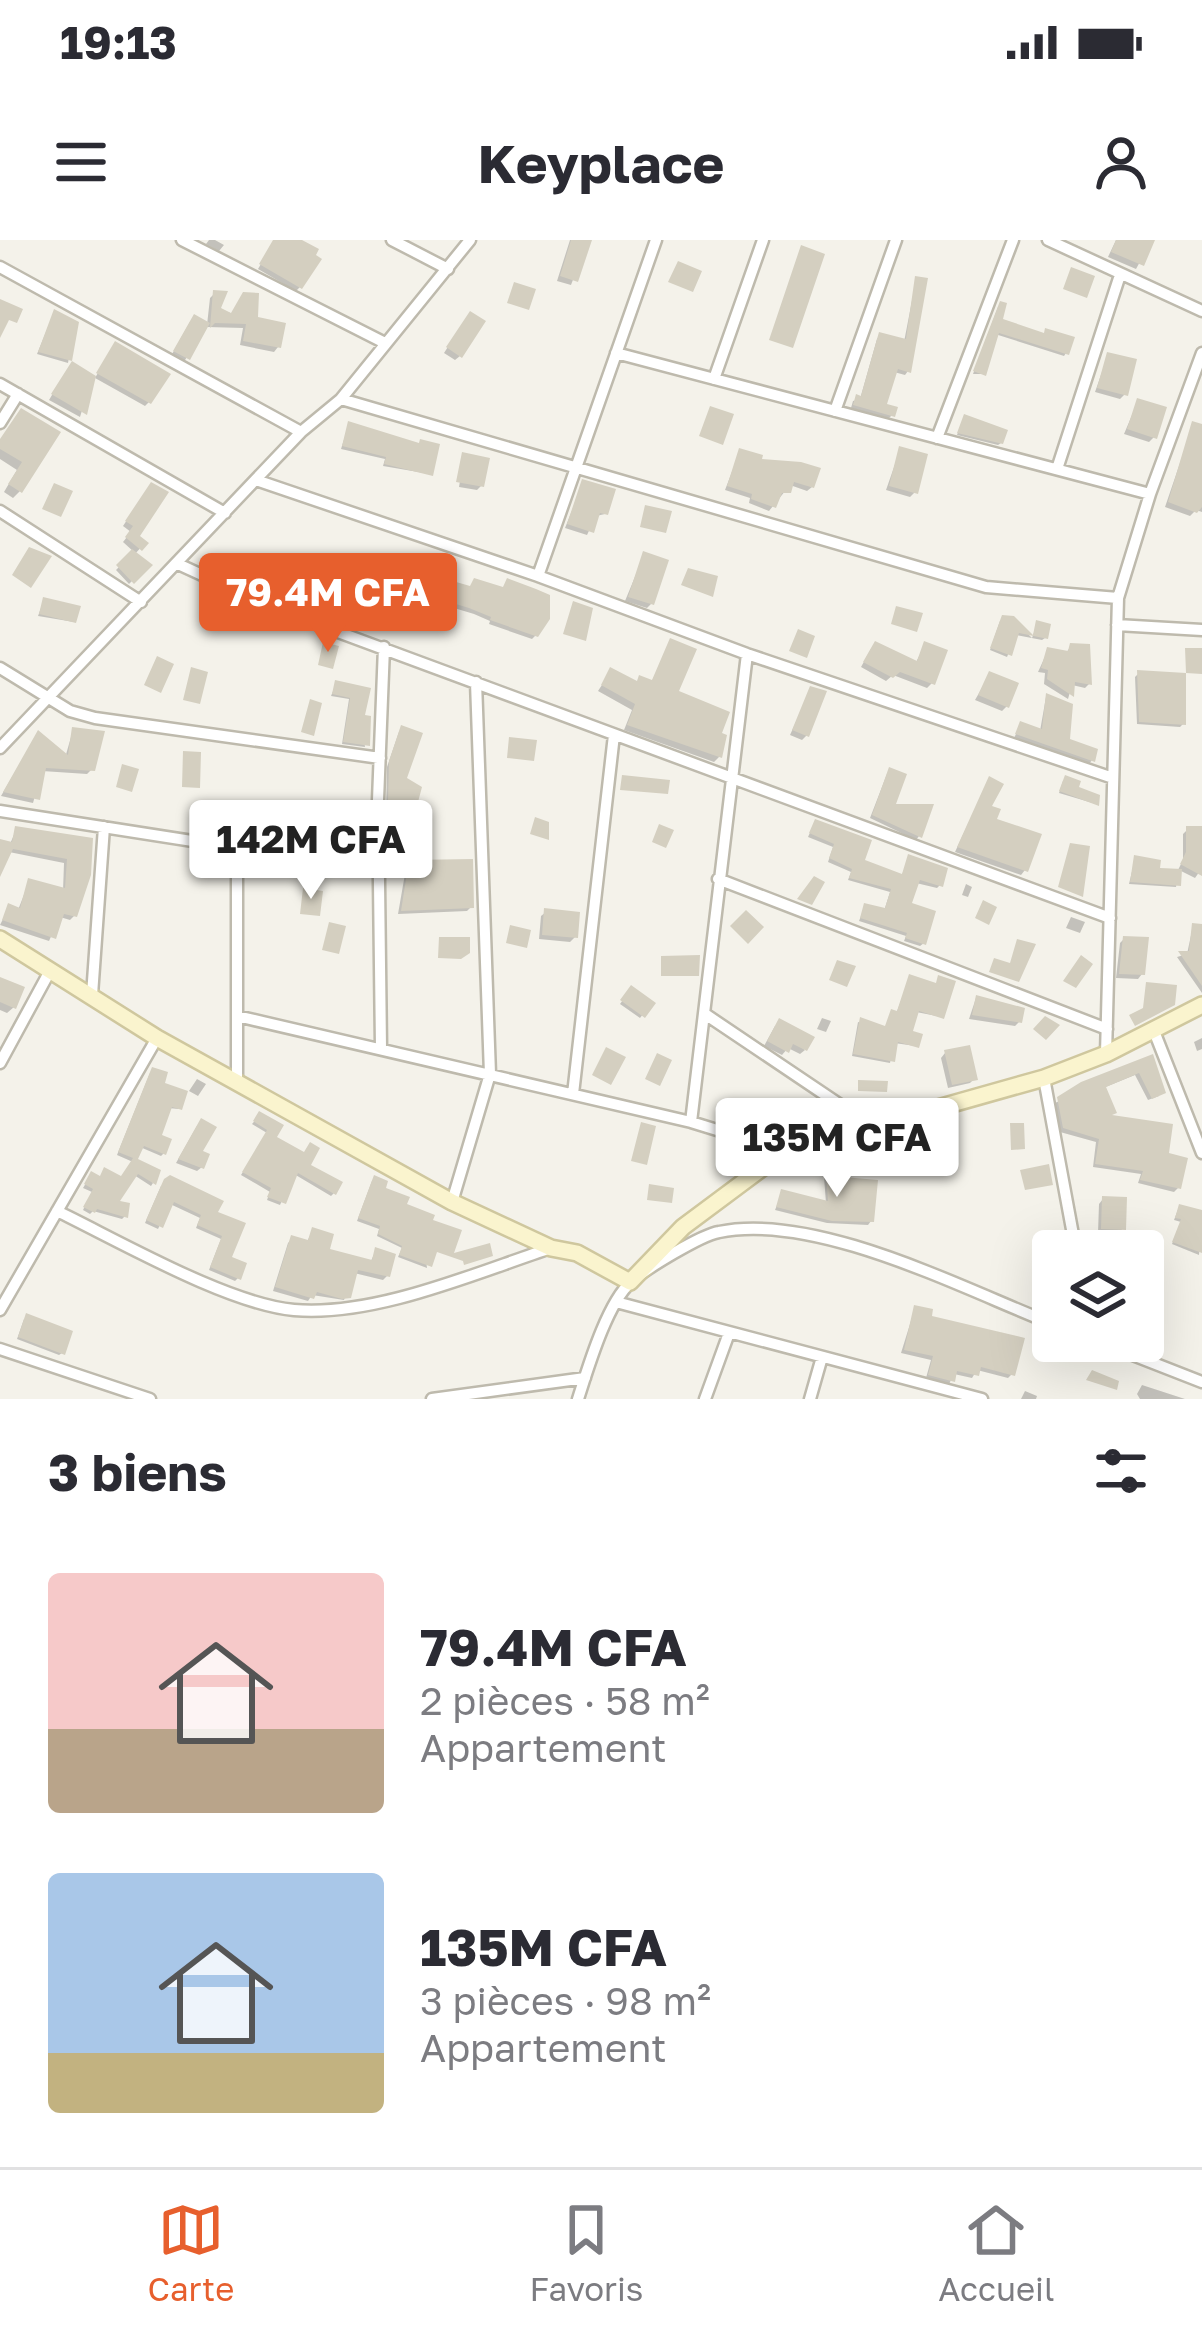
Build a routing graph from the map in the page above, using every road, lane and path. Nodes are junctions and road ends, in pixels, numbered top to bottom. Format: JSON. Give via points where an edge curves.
{"nodes":[{"id":1,"x":182,"y":240,"type":"edge"},
{"id":2,"x":392,"y":240,"type":"edge"},
{"id":3,"x":470,"y":240,"type":"edge"},
{"id":4,"x":656,"y":240,"type":"edge"},
{"id":5,"x":764,"y":240,"type":"edge"},
{"id":6,"x":896,"y":240,"type":"edge"},
{"id":7,"x":1013,"y":240,"type":"edge"},
{"id":8,"x":1048,"y":240,"type":"edge"},
{"id":9,"x":0,"y":267,"type":"edge"},
{"id":10,"x":448,"y":268,"type":"junction"},
{"id":11,"x":1120,"y":274,"type":"junction"},
{"id":12,"x":1202,"y":311,"type":"edge"},
{"id":13,"x":383,"y":342,"type":"junction"},
{"id":14,"x":616,"y":353,"type":"junction"},
{"id":15,"x":1202,"y":353,"type":"edge"},
{"id":16,"x":714,"y":379,"type":"junction"},
{"id":17,"x":0,"y":384,"type":"edge"},
{"id":18,"x":18,"y":394,"type":"junction"},
{"id":19,"x":341,"y":399,"type":"junction"},
{"id":20,"x":835,"y":411,"type":"junction"},
{"id":21,"x":0,"y":423,"type":"edge"},
{"id":22,"x":301,"y":432,"type":"junction"},
{"id":23,"x":937,"y":438,"type":"junction"},
{"id":24,"x":576,"y":467,"type":"junction"},
{"id":25,"x":1057,"y":469,"type":"junction"},
{"id":26,"x":256,"y":480,"type":"junction"},
{"id":27,"x":1150,"y":494,"type":"junction"},
{"id":28,"x":0,"y":511,"type":"edge"},
{"id":29,"x":225,"y":513,"type":"junction"},
{"id":30,"x":178,"y":564,"type":"junction"},
{"id":31,"x":538,"y":576,"type":"junction"},
{"id":32,"x":1118,"y":598,"type":"junction"},
{"id":33,"x":141,"y":602,"type":"junction"},
{"id":34,"x":1118,"y":626,"type":"junction"},
{"id":35,"x":1202,"y":630,"type":"edge"},
{"id":36,"x":384,"y":647,"type":"junction"},
{"id":37,"x":747,"y":654,"type":"junction"},
{"id":38,"x":0,"y":668,"type":"edge"},
{"id":39,"x":476,"y":682,"type":"junction"},
{"id":40,"x":48,"y":699,"type":"junction"},
{"id":41,"x":614,"y":736,"type":"junction"},
{"id":42,"x":0,"y":748,"type":"edge"},
{"id":43,"x":380,"y":758,"type":"junction"},
{"id":44,"x":730,"y":777,"type":"junction"},
{"id":45,"x":1113,"y":778,"type":"junction"},
{"id":46,"x":0,"y":811,"type":"edge"},
{"id":47,"x":104,"y":827,"type":"junction"},
{"id":48,"x":238,"y":848,"type":"junction"},
{"id":49,"x":378,"y":870,"type":"junction"},
{"id":50,"x":718,"y":879,"type":"junction"},
{"id":51,"x":1109,"y":918,"type":"junction"},
{"id":52,"x":0,"y":939,"type":"edge"},
{"id":53,"x":51,"y":970,"type":"junction"},
{"id":54,"x":92,"y":995,"type":"junction"},
{"id":55,"x":1202,"y":1005,"type":"edge"},
{"id":56,"x":705,"y":1014,"type":"junction"},
{"id":57,"x":238,"y":1016,"type":"junction"},
{"id":58,"x":1107,"y":1029,"type":"junction"},
{"id":59,"x":1154,"y":1031,"type":"junction"},
{"id":60,"x":157,"y":1038,"type":"junction"},
{"id":61,"x":381,"y":1048,"type":"junction"},
{"id":62,"x":1106,"y":1054,"type":"junction"},
{"id":63,"x":0,"y":1064,"type":"edge"},
{"id":64,"x":490,"y":1074,"type":"junction"},
{"id":65,"x":1044,"y":1078,"type":"junction"},
{"id":66,"x":238,"y":1081,"type":"junction"},
{"id":67,"x":573,"y":1094,"type":"junction"},
{"id":68,"x":691,"y":1122,"type":"junction"},
{"id":69,"x":871,"y":1125,"type":"junction"},
{"id":70,"x":785,"y":1151,"type":"junction"},
{"id":71,"x":1202,"y":1153,"type":"edge"},
{"id":72,"x":452,"y":1202,"type":"junction"},
{"id":73,"x":57,"y":1211,"type":"junction"},
{"id":74,"x":1072,"y":1230,"type":"edge"},
{"id":75,"x":551,"y":1248,"type":"junction"},
{"id":76,"x":630,"y":1282,"type":"junction"},
{"id":77,"x":616,"y":1303,"type":"junction"},
{"id":78,"x":0,"y":1310,"type":"edge"},
{"id":79,"x":1032,"y":1316,"type":"edge"},
{"id":80,"x":729,"y":1333,"type":"junction"},
{"id":81,"x":0,"y":1348,"type":"edge"},
{"id":82,"x":823,"y":1357,"type":"junction"},
{"id":83,"x":1151,"y":1362,"type":"edge"},
{"id":84,"x":585,"y":1378,"type":"junction"},
{"id":85,"x":1202,"y":1382,"type":"edge"},
{"id":86,"x":946,"y":1394,"type":"edge"},
{"id":87,"x":150,"y":1399,"type":"edge"},
{"id":88,"x":432,"y":1399,"type":"edge"},
{"id":89,"x":578,"y":1399,"type":"edge"},
{"id":90,"x":705,"y":1399,"type":"edge"},
{"id":91,"x":810,"y":1399,"type":"edge"},
{"id":92,"x":982,"y":1399,"type":"edge"}],
"edges":[{"from":1,"to":13,"type":"street"},
{"from":2,"to":10,"type":"street"},
{"from":3,"to":10,"type":"street"},
{"from":4,"to":14,"type":"street"},
{"from":5,"to":16,"type":"street"},
{"from":6,"to":20,"type":"street"},
{"from":7,"to":23,"type":"street"},
{"from":8,"to":11,"type":"street"},
{"from":9,"to":22,"type":"street"},
{"from":10,"to":13,"type":"street"},
{"from":11,"to":12,"type":"street"},
{"from":11,"to":25,"type":"street"},
{"from":13,"to":19,"type":"street"},
{"from":14,"to":16,"type":"street"},
{"from":14,"to":24,"type":"street"},
{"from":15,"to":27,"type":"street"},
{"from":16,"to":20,"type":"street"},
{"from":17,"to":18,"type":"street"},
{"from":18,"to":21,"type":"street"},
{"from":18,"to":29,"type":"street"},
{"from":19,"to":22,"type":"street"},
{"from":19,"to":24,"type":"street"},
{"from":20,"to":23,"type":"street"},
{"from":22,"to":26,"type":"street"},
{"from":23,"to":25,"type":"street"},
{"from":24,"to":31,"type":"street"},
{"from":24,"to":32,"type":"street","via":[[986,587]]},
{"from":25,"to":27,"type":"street"},
{"from":26,"to":29,"type":"street"},
{"from":26,"to":31,"type":"street"},
{"from":27,"to":32,"type":"street"},
{"from":28,"to":33,"type":"street"},
{"from":29,"to":30,"type":"street"},
{"from":30,"to":33,"type":"street"},
{"from":30,"to":36,"type":"street"},
{"from":31,"to":37,"type":"street"},
{"from":32,"to":34,"type":"street"},
{"from":33,"to":40,"type":"street"},
{"from":34,"to":35,"type":"street"},
{"from":34,"to":45,"type":"street"},
{"from":36,"to":39,"type":"street"},
{"from":36,"to":43,"type":"street"},
{"from":37,"to":44,"type":"street"},
{"from":37,"to":45,"type":"street"},
{"from":38,"to":40,"type":"street"},
{"from":39,"to":41,"type":"street"},
{"from":39,"to":64,"type":"street"},
{"from":40,"to":42,"type":"street"},
{"from":40,"to":43,"type":"street","via":[[95,718]]},
{"from":41,"to":44,"type":"street"},
{"from":41,"to":67,"type":"street"},
{"from":43,"to":49,"type":"street"},
{"from":44,"to":50,"type":"street"},
{"from":44,"to":51,"type":"street"},
{"from":45,"to":51,"type":"street"},
{"from":46,"to":47,"type":"street"},
{"from":47,"to":48,"type":"street"},
{"from":47,"to":54,"type":"street"},
{"from":48,"to":49,"type":"street"},
{"from":48,"to":57,"type":"street"},
{"from":49,"to":61,"type":"street"},
{"from":50,"to":56,"type":"street"},
{"from":50,"to":58,"type":"street"},
{"from":51,"to":58,"type":"street"},
{"from":52,"to":53,"type":"street"},
{"from":53,"to":54,"type":"street"},
{"from":53,"to":63,"type":"street"},
{"from":54,"to":60,"type":"street"},
{"from":55,"to":59,"type":"street"},
{"from":56,"to":68,"type":"street"},
{"from":56,"to":69,"type":"street"},
{"from":57,"to":61,"type":"street"},
{"from":57,"to":66,"type":"street"},
{"from":58,"to":62,"type":"street"},
{"from":59,"to":62,"type":"street"},
{"from":59,"to":71,"type":"street"},
{"from":60,"to":66,"type":"street"},
{"from":60,"to":73,"type":"street"},
{"from":61,"to":64,"type":"street"},
{"from":62,"to":65,"type":"street"},
{"from":64,"to":67,"type":"street"},
{"from":64,"to":72,"type":"street"},
{"from":65,"to":69,"type":"street"},
{"from":65,"to":74,"type":"street"},
{"from":66,"to":72,"type":"street"},
{"from":67,"to":68,"type":"street"},
{"from":68,"to":70,"type":"street"},
{"from":69,"to":70,"type":"street"},
{"from":70,"to":76,"type":"street","via":[[682,1226]]},
{"from":72,"to":75,"type":"street"},
{"from":73,"to":75,"type":"street","via":[[208,1284],[300,1311],[371,1304]]},
{"from":73,"to":78,"type":"street"},
{"from":75,"to":76,"type":"street"},
{"from":76,"to":77,"type":"street"},
{"from":76,"to":79,"type":"street","via":[[714,1232],[764,1229],[828,1236]]},
{"from":77,"to":80,"type":"street"},
{"from":77,"to":84,"type":"street"},
{"from":80,"to":82,"type":"street"},
{"from":80,"to":90,"type":"street"},
{"from":81,"to":87,"type":"street"},
{"from":82,"to":86,"type":"street"},
{"from":82,"to":91,"type":"street"},
{"from":83,"to":85,"type":"street"},
{"from":84,"to":88,"type":"street"},
{"from":84,"to":89,"type":"street"},
{"from":86,"to":92,"type":"street"}]}
